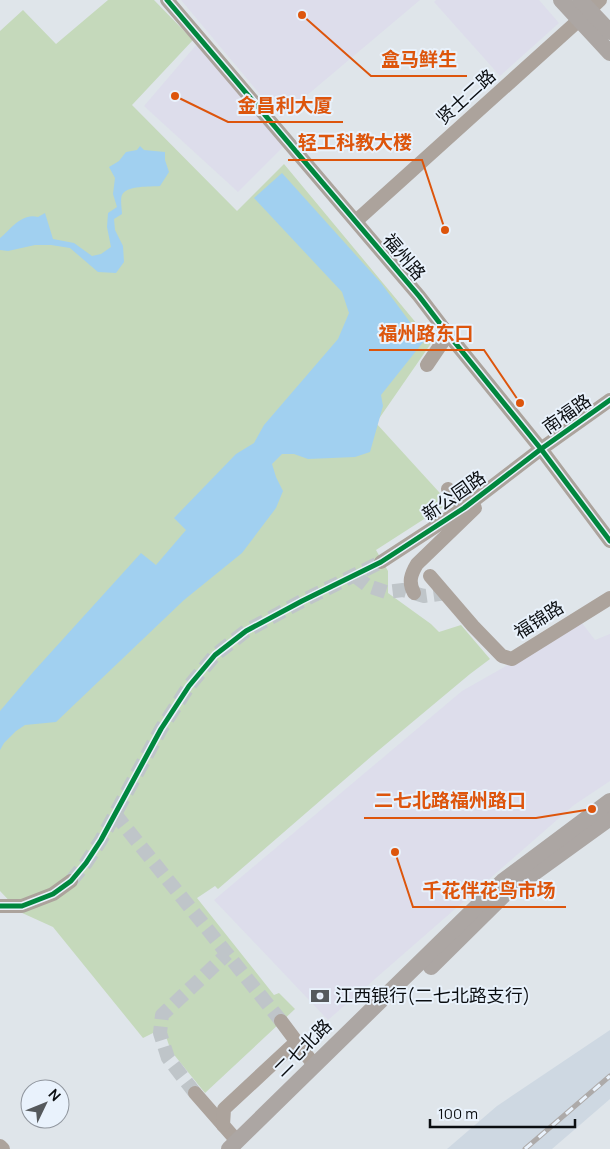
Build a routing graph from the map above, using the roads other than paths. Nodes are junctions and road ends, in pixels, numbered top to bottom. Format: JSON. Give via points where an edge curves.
{"nodes":[{"id":1,"x":167,"y":0,"type":"edge"},
{"id":2,"x":561,"y":0,"type":"edge"},
{"id":3,"x":587,"y":7,"type":"edge"},
{"id":4,"x":610,"y":32,"type":"edge"},
{"id":5,"x":610,"y":53,"type":"edge"},
{"id":6,"x":356,"y":221,"type":"junction"},
{"id":7,"x":448,"y":334,"type":"junction"},
{"id":8,"x":427,"y":366,"type":"dead end"},
{"id":9,"x":610,"y":400,"type":"edge"},
{"id":10,"x":540,"y":449,"type":"junction"},
{"id":11,"x":516,"y":469,"type":"junction"},
{"id":12,"x":448,"y":489,"type":"dead end"},
{"id":13,"x":464,"y":508,"type":"junction"},
{"id":14,"x":610,"y":541,"type":"edge"},
{"id":15,"x":381,"y":562,"type":"tunnel mouth"},
{"id":16,"x":430,"y":576,"type":"dead end"},
{"id":17,"x":414,"y":593,"type":"dead end"},
{"id":18,"x":610,"y":598,"type":"edge"},
{"id":19,"x":610,"y":801,"type":"edge"},
{"id":20,"x":610,"y":818,"type":"edge"},
{"id":21,"x":71,"y":881,"type":"tunnel mouth"},
{"id":22,"x":0,"y":906,"type":"edge"},
{"id":23,"x":281,"y":1022,"type":"tunnel mouth"},
{"id":24,"x":296,"y":1042,"type":"junction"},
{"id":25,"x":314,"y":1065,"type":"junction"},
{"id":26,"x":195,"y":1093,"type":"tunnel mouth"},
{"id":27,"x":223,"y":1125,"type":"junction"},
{"id":28,"x":0,"y":1146,"type":"edge"},
{"id":29,"x":236,"y":1146,"type":"edge"},
{"id":30,"x":3,"y":1149,"type":"edge"}],
"edges":[{"from":1,"to":6,"type":"street","name":"福州路"},
{"from":2,"to":3,"type":"main road"},
{"from":3,"to":4,"type":"main road"},
{"from":3,"to":5,"type":"main road"},
{"from":3,"to":6,"type":"street","name":"贤士二路"},
{"from":6,"to":7,"type":"street","name":"福州路"},
{"from":7,"to":8,"type":"street"},
{"from":7,"to":10,"type":"street","name":"福州路"},
{"from":9,"to":10,"type":"street","name":"南福路"},
{"from":10,"to":11,"type":"street","name":"新公园路"},
{"from":10,"to":14,"type":"street","name":"福州路"},
{"from":11,"to":13,"type":"street","name":"新公园路"},
{"from":11,"to":17,"type":"street","via":[[417,564],[411,573],[410,586]]},
{"from":12,"to":13,"type":"street"},
{"from":13,"to":15,"type":"street","name":"新公园路"},
{"from":16,"to":18,"type":"street","name":"福锦路","via":[[502,656],[512,659]]},
{"from":19,"to":25,"type":"main road","name":"二七北路","via":[[502,881]]},
{"from":20,"to":29,"type":"main road","name":"二七北路","via":[[506,894]]},
{"from":21,"to":22,"type":"street","via":[[53,894],[22,906]]},
{"from":23,"to":24,"type":"street"},
{"from":24,"to":25,"type":"street"},
{"from":24,"to":27,"type":"street","via":[[224,1109]]},
{"from":25,"to":29,"type":"main road","name":"二七北路"},
{"from":26,"to":27,"type":"street"},
{"from":27,"to":29,"type":"street"},
{"from":28,"to":30,"type":"street"}]}
